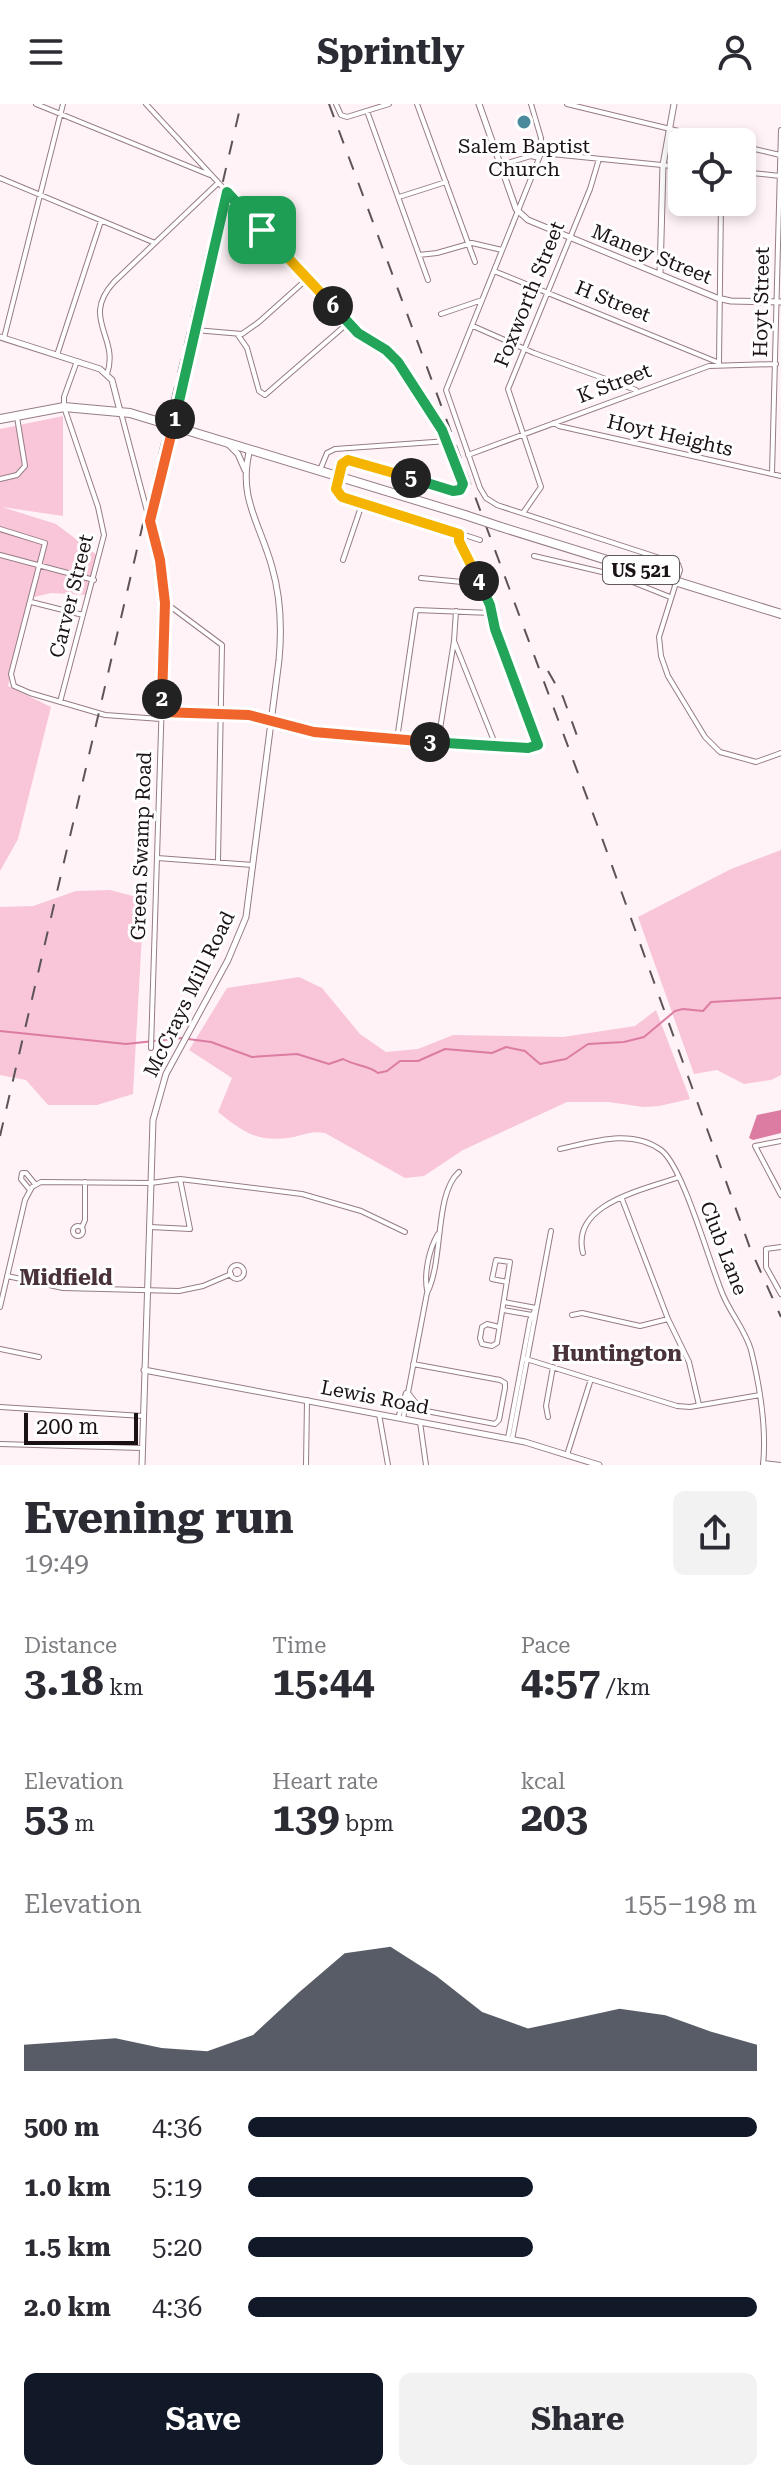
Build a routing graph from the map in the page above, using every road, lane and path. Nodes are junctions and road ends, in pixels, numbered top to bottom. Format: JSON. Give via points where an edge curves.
{"nodes":[{"id":1,"x":36,"y":104,"type":"edge"},
{"id":2,"x":63,"y":104,"type":"edge"},
{"id":3,"x":146,"y":104,"type":"edge"},
{"id":4,"x":336,"y":104,"type":"edge"},
{"id":5,"x":389,"y":104,"type":"edge"},
{"id":6,"x":417,"y":104,"type":"edge"},
{"id":7,"x":479,"y":104,"type":"edge"},
{"id":8,"x":531,"y":104,"type":"edge"},
{"id":9,"x":567,"y":104,"type":"edge"},
{"id":10,"x":674,"y":104,"type":"edge"},
{"id":11,"x":367,"y":111,"type":"junction"},
{"id":12,"x":61,"y":114,"type":"junction"},
{"id":13,"x":669,"y":128,"type":"edge"},
{"id":14,"x":668,"y":129,"type":"edge"},
{"id":15,"x":781,"y":130,"type":"edge"},
{"id":16,"x":668,"y":135,"type":"edge"},
{"id":17,"x":756,"y":149,"type":"edge"},
{"id":18,"x":780,"y":155,"type":"edge"},
{"id":19,"x":540,"y":156,"type":"junction"},
{"id":20,"x":599,"y":159,"type":"junction"},
{"id":21,"x":501,"y":165,"type":"junction"},
{"id":22,"x":663,"y":165,"type":"junction"},
{"id":23,"x":668,"y":166,"type":"edge"},
{"id":24,"x":756,"y":175,"type":"edge"},
{"id":25,"x":212,"y":176,"type":"junction"},
{"id":26,"x":0,"y":178,"type":"edge"},
{"id":27,"x":780,"y":179,"type":"edge"},
{"id":28,"x":218,"y":182,"type":"junction"},
{"id":29,"x":446,"y":182,"type":"junction"},
{"id":30,"x":227,"y":192,"type":"junction"},
{"id":31,"x":40,"y":195,"type":"junction"},
{"id":32,"x":398,"y":197,"type":"junction"},
{"id":33,"x":518,"y":211,"type":"junction"},
{"id":34,"x":721,"y":216,"type":"edge"},
{"id":35,"x":101,"y":221,"type":"junction"},
{"id":36,"x":570,"y":238,"type":"junction"},
{"id":37,"x":780,"y":242,"type":"edge"},
{"id":38,"x":155,"y":243,"type":"junction"},
{"id":39,"x":469,"y":243,"type":"junction"},
{"id":40,"x":502,"y":250,"type":"junction"},
{"id":41,"x":419,"y":255,"type":"junction"},
{"id":42,"x":475,"y":262,"type":"dead end"},
{"id":43,"x":494,"y":271,"type":"junction"},
{"id":44,"x":660,"y":274,"type":"junction"},
{"id":45,"x":307,"y":279,"type":"junction"},
{"id":46,"x":428,"y":280,"type":"dead end"},
{"id":47,"x":547,"y":292,"type":"junction"},
{"id":48,"x":720,"y":299,"type":"junction"},
{"id":49,"x":482,"y":300,"type":"junction"},
{"id":50,"x":779,"y":302,"type":"edge"},
{"id":51,"x":441,"y":314,"type":"dead end"},
{"id":52,"x":348,"y":323,"type":"junction"},
{"id":53,"x":472,"y":325,"type":"junction"},
{"id":54,"x":195,"y":330,"type":"junction"},
{"id":55,"x":238,"y":335,"type":"junction"},
{"id":56,"x":2,"y":337,"type":"edge"},
{"id":57,"x":524,"y":348,"type":"junction"},
{"id":58,"x":57,"y":355,"type":"junction"},
{"id":59,"x":77,"y":361,"type":"junction"},
{"id":60,"x":777,"y":361,"type":"edge"},
{"id":61,"x":719,"y":363,"type":"junction"},
{"id":62,"x":107,"y":374,"type":"junction"},
{"id":63,"x":638,"y":391,"type":"junction"},
{"id":64,"x":64,"y":407,"type":"junction"},
{"id":65,"x":120,"y":411,"type":"junction"},
{"id":66,"x":16,"y":415,"type":"junction"},
{"id":67,"x":0,"y":419,"type":"edge"},
{"id":68,"x":554,"y":423,"type":"junction"},
{"id":69,"x":174,"y":425,"type":"junction"},
{"id":70,"x":522,"y":434,"type":"junction"},
{"id":71,"x":226,"y":441,"type":"junction"},
{"id":72,"x":448,"y":441,"type":"junction"},
{"id":73,"x":250,"y":449,"type":"junction"},
{"id":74,"x":468,"y":455,"type":"junction"},
{"id":75,"x":320,"y":470,"type":"junction"},
{"id":76,"x":245,"y":471,"type":"junction"},
{"id":77,"x":772,"y":474,"type":"junction"},
{"id":78,"x":338,"y":475,"type":"junction"},
{"id":79,"x":781,"y":476,"type":"edge"},
{"id":80,"x":0,"y":479,"type":"edge"},
{"id":81,"x":362,"y":504,"type":"junction"},
{"id":82,"x":523,"y":513,"type":"junction"},
{"id":83,"x":150,"y":521,"type":"junction"},
{"id":84,"x":0,"y":529,"type":"edge"},
{"id":85,"x":459,"y":534,"type":"junction"},
{"id":86,"x":480,"y":540,"type":"dead end"},
{"id":87,"x":0,"y":555,"type":"edge"},
{"id":88,"x":534,"y":556,"type":"dead end"},
{"id":89,"x":343,"y":560,"type":"dead end"},
{"id":90,"x":39,"y":565,"type":"junction"},
{"id":91,"x":421,"y":578,"type":"dead end"},
{"id":92,"x":94,"y":580,"type":"junction"},
{"id":93,"x":478,"y":581,"type":"junction"},
{"id":94,"x":676,"y":581,"type":"junction"},
{"id":95,"x":670,"y":597,"type":"junction"},
{"id":96,"x":31,"y":602,"type":"junction"},
{"id":97,"x":165,"y":603,"type":"junction"},
{"id":98,"x":456,"y":611,"type":"junction"},
{"id":99,"x":492,"y":613,"type":"junction"},
{"id":100,"x":781,"y":614,"type":"edge"},
{"id":101,"x":84,"y":616,"type":"junction"},
{"id":102,"x":454,"y":641,"type":"junction"},
{"id":103,"x":60,"y":702,"type":"junction"},
{"id":104,"x":161,"y":712,"type":"junction"},
{"id":105,"x":221,"y":713,"type":"junction"},
{"id":106,"x":161,"y":719,"type":"junction"},
{"id":107,"x":272,"y":721,"type":"junction"},
{"id":108,"x":397,"y":739,"type":"junction"},
{"id":109,"x":438,"y":742,"type":"junction"},
{"id":110,"x":496,"y":746,"type":"junction"},
{"id":111,"x":781,"y":753,"type":"edge"},
{"id":112,"x":157,"y":858,"type":"junction"},
{"id":113,"x":218,"y":861,"type":"junction"},
{"id":114,"x":253,"y":865,"type":"junction"},
{"id":115,"x":151,"y":1043,"type":"dead end"},
{"id":116,"x":781,"y":1141,"type":"edge"},
{"id":117,"x":560,"y":1149,"type":"dead end"},
{"id":118,"x":459,"y":1172,"type":"dead end"},
{"id":119,"x":679,"y":1177,"type":"junction"},
{"id":120,"x":180,"y":1179,"type":"junction"},
{"id":121,"x":85,"y":1182,"type":"junction"},
{"id":122,"x":151,"y":1183,"type":"junction"},
{"id":123,"x":35,"y":1184,"type":"junction"},
{"id":124,"x":30,"y":1190,"type":"junction"},
{"id":125,"x":781,"y":1195,"type":"edge"},
{"id":126,"x":622,"y":1199,"type":"junction"},
{"id":127,"x":82,"y":1227,"type":"dead end"},
{"id":128,"x":150,"y":1227,"type":"junction"},
{"id":129,"x":551,"y":1231,"type":"dead end"},
{"id":130,"x":405,"y":1232,"type":"dead end"},
{"id":131,"x":781,"y":1247,"type":"edge"},
{"id":132,"x":583,"y":1253,"type":"dead end"},
{"id":133,"x":231,"y":1274,"type":"dead end"},
{"id":134,"x":7,"y":1276,"type":"junction"},
{"id":135,"x":507,"y":1282,"type":"junction"},
{"id":136,"x":149,"y":1291,"type":"junction"},
{"id":137,"x":781,"y":1294,"type":"edge"},
{"id":138,"x":504,"y":1302,"type":"junction"},
{"id":139,"x":0,"y":1307,"type":"edge"},
{"id":140,"x":536,"y":1308,"type":"junction"},
{"id":141,"x":503,"y":1310,"type":"junction"},
{"id":142,"x":572,"y":1315,"type":"dead end"},
{"id":143,"x":534,"y":1316,"type":"junction"},
{"id":144,"x":668,"y":1319,"type":"junction"},
{"id":145,"x":499,"y":1327,"type":"junction"},
{"id":146,"x":0,"y":1349,"type":"edge"},
{"id":147,"x":39,"y":1357,"type":"dead end"},
{"id":148,"x":526,"y":1359,"type":"junction"},
{"id":149,"x":413,"y":1364,"type":"junction"},
{"id":150,"x":553,"y":1367,"type":"junction"},
{"id":151,"x":144,"y":1370,"type":"junction"},
{"id":152,"x":591,"y":1379,"type":"junction"},
{"id":153,"x":408,"y":1392,"type":"junction"},
{"id":154,"x":760,"y":1395,"type":"junction"},
{"id":155,"x":307,"y":1400,"type":"junction"},
{"id":156,"x":699,"y":1405,"type":"junction"},
{"id":157,"x":0,"y":1407,"type":"edge"},
{"id":158,"x":379,"y":1414,"type":"junction"},
{"id":159,"x":143,"y":1416,"type":"junction"},
{"id":160,"x":548,"y":1417,"type":"dead end"},
{"id":161,"x":400,"y":1418,"type":"junction"},
{"id":162,"x":420,"y":1422,"type":"junction"},
{"id":163,"x":510,"y":1440,"type":"junction"},
{"id":164,"x":0,"y":1444,"type":"edge"},
{"id":165,"x":142,"y":1448,"type":"junction"},
{"id":166,"x":567,"y":1455,"type":"junction"},
{"id":167,"x":763,"y":1464,"type":"edge"},
{"id":168,"x":142,"y":1465,"type":"edge"},
{"id":169,"x":306,"y":1465,"type":"edge"},
{"id":170,"x":388,"y":1465,"type":"edge"},
{"id":171,"x":426,"y":1465,"type":"edge"},
{"id":172,"x":599,"y":1465,"type":"edge"},
{"id":173,"x":781,"y":1465,"type":"edge"}],
"edges":[{"from":1,"to":12,"type":"street"},
{"from":2,"to":12,"type":"street"},
{"from":3,"to":25,"type":"street"},
{"from":4,"to":11,"type":"street","via":[[345,117]]},
{"from":5,"to":11,"type":"street"},
{"from":6,"to":29,"type":"street"},
{"from":7,"to":21,"type":"street"},
{"from":8,"to":19,"type":"street","via":[[541,138]]},
{"from":9,"to":14,"type":"street"},
{"from":10,"to":13,"type":"street"},
{"from":11,"to":32,"type":"street"},
{"from":12,"to":25,"type":"street"},
{"from":12,"to":31,"type":"street"},
{"from":15,"to":18,"type":"street","name":"Hoyt Street"},
{"from":16,"to":22,"type":"street"},
{"from":17,"to":18,"type":"street"},
{"from":18,"to":27,"type":"street","name":"Hoyt Street"},
{"from":19,"to":20,"type":"street"},
{"from":19,"to":21,"type":"street"},
{"from":19,"to":33,"type":"street"},
{"from":20,"to":22,"type":"street"},
{"from":20,"to":36,"type":"street","name":"Foxworth Street"},
{"from":21,"to":33,"type":"street"},
{"from":22,"to":23,"type":"street"},
{"from":22,"to":44,"type":"street"},
{"from":24,"to":27,"type":"street"},
{"from":25,"to":28,"type":"street"},
{"from":26,"to":31,"type":"street"},
{"from":27,"to":37,"type":"street","name":"Hoyt Street"},
{"from":28,"to":30,"type":"street"},
{"from":28,"to":38,"type":"street"},
{"from":29,"to":32,"type":"street"},
{"from":29,"to":39,"type":"street"},
{"from":30,"to":45,"type":"street"},
{"from":30,"to":54,"type":"street"},
{"from":31,"to":35,"type":"street"},
{"from":31,"to":56,"type":"street"},
{"from":32,"to":41,"type":"street"},
{"from":33,"to":36,"type":"street","name":"Maney Street"},
{"from":33,"to":40,"type":"street"},
{"from":34,"to":48,"type":"street"},
{"from":35,"to":38,"type":"street"},
{"from":35,"to":58,"type":"street"},
{"from":36,"to":44,"type":"street","name":"Maney Street"},
{"from":36,"to":47,"type":"street","name":"Foxworth Street"},
{"from":37,"to":50,"type":"street","name":"Hoyt Street"},
{"from":38,"to":62,"type":"street","via":[[100,301],[110,360]]},
{"from":39,"to":40,"type":"street"},
{"from":39,"to":41,"type":"street"},
{"from":39,"to":42,"type":"street"},
{"from":40,"to":43,"type":"street"},
{"from":41,"to":46,"type":"street"},
{"from":43,"to":47,"type":"street","name":"H Street"},
{"from":43,"to":49,"type":"street"},
{"from":44,"to":48,"type":"street","name":"Maney Street"},
{"from":45,"to":52,"type":"street"},
{"from":45,"to":55,"type":"street"},
{"from":47,"to":57,"type":"street","name":"Foxworth Street"},
{"from":47,"to":61,"type":"street","name":"H Street"},
{"from":48,"to":50,"type":"street","name":"Maney Street"},
{"from":48,"to":61,"type":"street"},
{"from":49,"to":51,"type":"street"},
{"from":49,"to":53,"type":"street"},
{"from":50,"to":60,"type":"street","name":"Hoyt Street"},
{"from":52,"to":55,"type":"street","via":[[267,395],[259,391]]},
{"from":52,"to":72,"type":"street","via":[[392,355]]},
{"from":53,"to":57,"type":"street"},
{"from":53,"to":74,"type":"street","via":[[446,390]]},
{"from":54,"to":55,"type":"street"},
{"from":54,"to":69,"type":"street"},
{"from":56,"to":58,"type":"street"},
{"from":57,"to":63,"type":"street"},
{"from":57,"to":70,"type":"street","name":"Foxworth Street","via":[[508,392]]},
{"from":58,"to":59,"type":"street"},
{"from":59,"to":62,"type":"street"},
{"from":59,"to":64,"type":"street"},
{"from":60,"to":61,"type":"street","name":"K Street"},
{"from":60,"to":77,"type":"street","name":"Hoyt Street"},
{"from":61,"to":63,"type":"street","name":"K Street"},
{"from":62,"to":65,"type":"street"},
{"from":63,"to":68,"type":"street","name":"K Street"},
{"from":64,"to":65,"type":"highway","number":"US 521"},
{"from":64,"to":66,"type":"highway","number":"US 521"},
{"from":64,"to":92,"type":"street","name":"Carver Street","via":[[103,523]]},
{"from":65,"to":69,"type":"highway","number":"US 521"},
{"from":65,"to":83,"type":"street","name":"Green Swamp Road"},
{"from":66,"to":67,"type":"highway","number":"US 521"},
{"from":66,"to":80,"type":"street","via":[[25,466],[17,475]]},
{"from":68,"to":70,"type":"street","name":"K Street"},
{"from":68,"to":77,"type":"street","name":"Hoyt Heights"},
{"from":69,"to":71,"type":"highway","number":"US 521"},
{"from":69,"to":83,"type":"street"},
{"from":70,"to":74,"type":"street","name":"K Street"},
{"from":70,"to":82,"type":"street","name":"Foxworth Street","via":[[541,487]]},
{"from":71,"to":73,"type":"highway","number":"US 521"},
{"from":71,"to":76,"type":"street"},
{"from":72,"to":75,"type":"street","via":[[335,449],[327,453]]},
{"from":72,"to":78,"type":"street","via":[[462,489],[453,491],[351,460],[342,464]]},
{"from":73,"to":75,"type":"highway","number":"US 521"},
{"from":73,"to":76,"type":"street","name":"McCrays Mill Road"},
{"from":74,"to":82,"type":"street","via":[[486,498]]},
{"from":75,"to":78,"type":"highway","number":"US 521"},
{"from":76,"to":107,"type":"street","name":"McCrays Mill Road","via":[[247,497],[280,607]]},
{"from":77,"to":79,"type":"street","name":"Hoyt Heights"},
{"from":78,"to":81,"type":"street","via":[[338,494]]},
{"from":78,"to":94,"type":"highway","number":"US 521","bridge":true},
{"from":81,"to":85,"type":"street"},
{"from":81,"to":89,"type":"street"},
{"from":82,"to":94,"type":"street","via":[[672,560],[679,567]]},
{"from":83,"to":97,"type":"street","name":"Green Swamp Road"},
{"from":84,"to":90,"type":"street","via":[[45,543]]},
{"from":85,"to":86,"type":"street"},
{"from":85,"to":93,"type":"street"},
{"from":87,"to":90,"type":"street"},
{"from":88,"to":95,"type":"street","via":[[615,575]]},
{"from":90,"to":92,"type":"street"},
{"from":90,"to":96,"type":"street"},
{"from":91,"to":93,"type":"street"},
{"from":92,"to":101,"type":"street","name":"Carver Street"},
{"from":93,"to":99,"type":"street"},
{"from":94,"to":95,"type":"street"},
{"from":94,"to":100,"type":"highway","number":"US 521"},
{"from":95,"to":111,"type":"street","via":[[660,631],[662,662],[705,737],[720,752],[745,760],[762,761]]},
{"from":96,"to":101,"type":"street"},
{"from":96,"to":103,"type":"street","via":[[13,683],[24,692]]},
{"from":97,"to":104,"type":"street","name":"Green Swamp Road"},
{"from":97,"to":105,"type":"street","via":[[222,645]]},
{"from":98,"to":99,"type":"street"},
{"from":98,"to":102,"type":"street"},
{"from":98,"to":108,"type":"street","via":[[416,610]]},
{"from":99,"to":110,"type":"street","via":[[538,745]]},
{"from":101,"to":103,"type":"street","name":"Carver Street"},
{"from":102,"to":109,"type":"street"},
{"from":102,"to":110,"type":"street"},
{"from":103,"to":106,"type":"street","via":[[105,715]]},
{"from":104,"to":105,"type":"street"},
{"from":104,"to":106,"type":"street","name":"Green Swamp Road"},
{"from":105,"to":107,"type":"street"},
{"from":105,"to":113,"type":"street"},
{"from":106,"to":112,"type":"street","name":"Green Swamp Road"},
{"from":107,"to":108,"type":"street","via":[[314,732]]},
{"from":107,"to":114,"type":"street","name":"McCrays Mill Road"},
{"from":108,"to":109,"type":"street"},
{"from":109,"to":110,"type":"street"},
{"from":112,"to":113,"type":"street"},
{"from":112,"to":115,"type":"street","name":"Green Swamp Road"},
{"from":113,"to":114,"type":"street"},
{"from":114,"to":122,"type":"street","name":"McCrays Mill Road","via":[[238,940],[166,1074],[155,1111]]},
{"from":116,"to":125,"type":"street","via":[[755,1146]]},
{"from":117,"to":119,"type":"street","name":"Club Lane","via":[[613,1138],[642,1140],[670,1158]]},
{"from":118,"to":149,"type":"street","via":[[445,1198],[436,1269]]},
{"from":119,"to":126,"type":"street"},
{"from":119,"to":154,"type":"street","name":"Club Lane","via":[[724,1296],[749,1345]]},
{"from":120,"to":122,"type":"street"},
{"from":120,"to":128,"type":"street","via":[[190,1229]]},
{"from":120,"to":130,"type":"street","via":[[306,1194]]},
{"from":121,"to":122,"type":"street"},
{"from":121,"to":123,"type":"street"},
{"from":121,"to":127,"type":"street"},
{"from":122,"to":128,"type":"street","name":"McCrays Mill Road"},
{"from":123,"to":124,"type":"street"},
{"from":123,"to":124,"type":"street","via":[[22,1173]]},
{"from":124,"to":134,"type":"street"},
{"from":126,"to":132,"type":"street","via":[[591,1217],[582,1234]]},
{"from":126,"to":144,"type":"street"},
{"from":128,"to":136,"type":"street","name":"McCrays Mill Road"},
{"from":129,"to":140,"type":"street"},
{"from":131,"to":137,"type":"street","via":[[766,1249],[766,1267]]},
{"from":133,"to":136,"type":"street","via":[[193,1289]]},
{"from":134,"to":136,"type":"street","via":[[63,1288]]},
{"from":134,"to":139,"type":"street"},
{"from":135,"to":135,"type":"street","via":[[492,1279],[496,1260],[510,1262]]},
{"from":135,"to":138,"type":"street"},
{"from":136,"to":151,"type":"street","name":"McCrays Mill Road"},
{"from":138,"to":140,"type":"street"},
{"from":138,"to":141,"type":"street"},
{"from":140,"to":143,"type":"street"},
{"from":141,"to":143,"type":"street"},
{"from":141,"to":145,"type":"street"},
{"from":142,"to":144,"type":"street","via":[[640,1326]]},
{"from":143,"to":148,"type":"street"},
{"from":144,"to":156,"type":"street","via":[[689,1362]]},
{"from":145,"to":145,"type":"street","via":[[497,1343],[482,1344],[482,1327]]},
{"from":146,"to":147,"type":"street"},
{"from":148,"to":150,"type":"street"},
{"from":148,"to":163,"type":"street"},
{"from":149,"to":153,"type":"street"},
{"from":149,"to":153,"type":"street","via":[[503,1381],[499,1420],[492,1424],[424,1411]]},
{"from":150,"to":152,"type":"street"},
{"from":150,"to":160,"type":"street"},
{"from":151,"to":155,"type":"street","name":"Lewis Road"},
{"from":151,"to":159,"type":"street","name":"McCrays Mill Road"},
{"from":152,"to":156,"type":"street","via":[[677,1406]]},
{"from":152,"to":166,"type":"street"},
{"from":153,"to":161,"type":"street"},
{"from":154,"to":156,"type":"street"},
{"from":154,"to":167,"type":"street","name":"Club Lane"},
{"from":155,"to":158,"type":"street","name":"Lewis Road"},
{"from":155,"to":169,"type":"street"},
{"from":157,"to":159,"type":"street"},
{"from":158,"to":161,"type":"street","name":"Lewis Road"},
{"from":158,"to":170,"type":"street"},
{"from":159,"to":165,"type":"street","name":"McCrays Mill Road"},
{"from":161,"to":162,"type":"street","name":"Lewis Road"},
{"from":162,"to":163,"type":"street","name":"Lewis Road"},
{"from":162,"to":171,"type":"street"},
{"from":163,"to":166,"type":"street","name":"Lewis Road"},
{"from":164,"to":165,"type":"street"},
{"from":165,"to":168,"type":"street","name":"McCrays Mill Road"},
{"from":166,"to":172,"type":"street","name":"Lewis Road"},
{"from":167,"to":173,"type":"street"}]}
